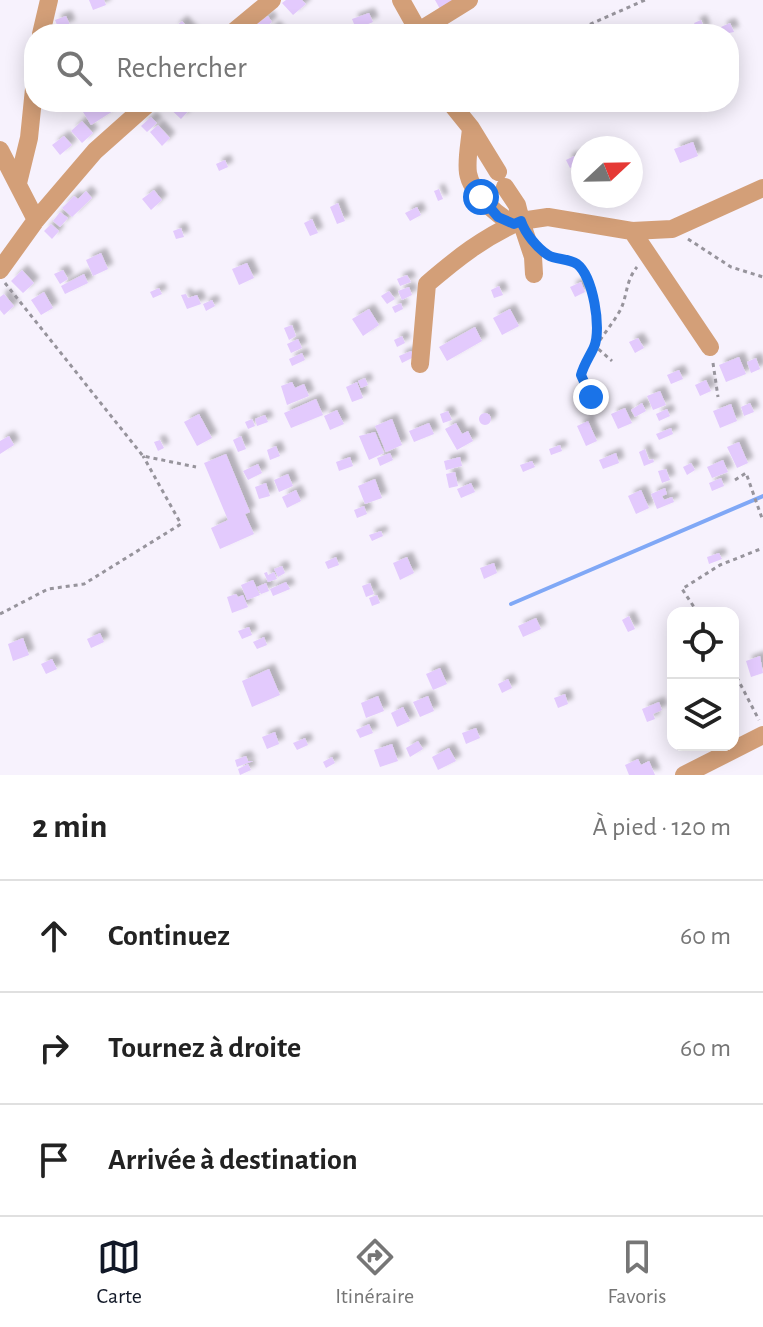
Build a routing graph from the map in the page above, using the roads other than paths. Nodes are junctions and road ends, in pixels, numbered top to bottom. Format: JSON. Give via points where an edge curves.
{"nodes":[{"id":1,"x":49,"y":0,"type":"edge"},
{"id":2,"x":272,"y":0,"type":"edge"},
{"id":3,"x":401,"y":0,"type":"edge"},
{"id":4,"x":469,"y":0,"type":"edge"},
{"id":5,"x":43,"y":24,"type":"edge"},
{"id":6,"x":243,"y":24,"type":"edge"},
{"id":7,"x":414,"y":24,"type":"edge"},
{"id":8,"x":433,"y":24,"type":"edge"},
{"id":9,"x":32,"y":112,"type":"edge"},
{"id":10,"x":139,"y":112,"type":"edge"},
{"id":11,"x":458,"y":112,"type":"edge"},
{"id":12,"x":471,"y":128,"type":"junction"},
{"id":13,"x":0,"y":150,"type":"edge"},
{"id":14,"x":18,"y":183,"type":"junction"},
{"id":15,"x":763,"y":188,"type":"edge"},
{"id":16,"x":36,"y":220,"type":"junction"},
{"id":17,"x":517,"y":223,"type":"junction"},
{"id":18,"x":632,"y":231,"type":"junction"},
{"id":19,"x":0,"y":270,"type":"edge"},
{"id":20,"x":534,"y":274,"type":"dead end"},
{"id":21,"x":710,"y":347,"type":"road end"},
{"id":22,"x":420,"y":364,"type":"dead end"},
{"id":23,"x":763,"y":735,"type":"edge"},
{"id":24,"x":684,"y":775,"type":"edge"}],
"edges":[{"from":1,"to":5,"type":"street"},
{"from":2,"to":6,"type":"street"},
{"from":3,"to":7,"type":"street"},
{"from":4,"to":8,"type":"street"},
{"from":9,"to":14,"type":"street"},
{"from":10,"to":16,"type":"street","via":[[95,151]]},
{"from":11,"to":12,"type":"street"},
{"from":12,"to":17,"type":"street","via":[[517,205]]},
{"from":12,"to":17,"type":"street","via":[[468,175],[498,217]]},
{"from":13,"to":14,"type":"street"},
{"from":14,"to":16,"type":"street"},
{"from":15,"to":18,"type":"street","via":[[672,229]]},
{"from":16,"to":19,"type":"street"},
{"from":17,"to":18,"type":"street","via":[[548,217]]},
{"from":17,"to":20,"type":"street","via":[[533,257]]},
{"from":17,"to":22,"type":"street","via":[[464,253],[427,284]]},
{"from":18,"to":21,"type":"street"},
{"from":23,"to":24,"type":"street"}]}
